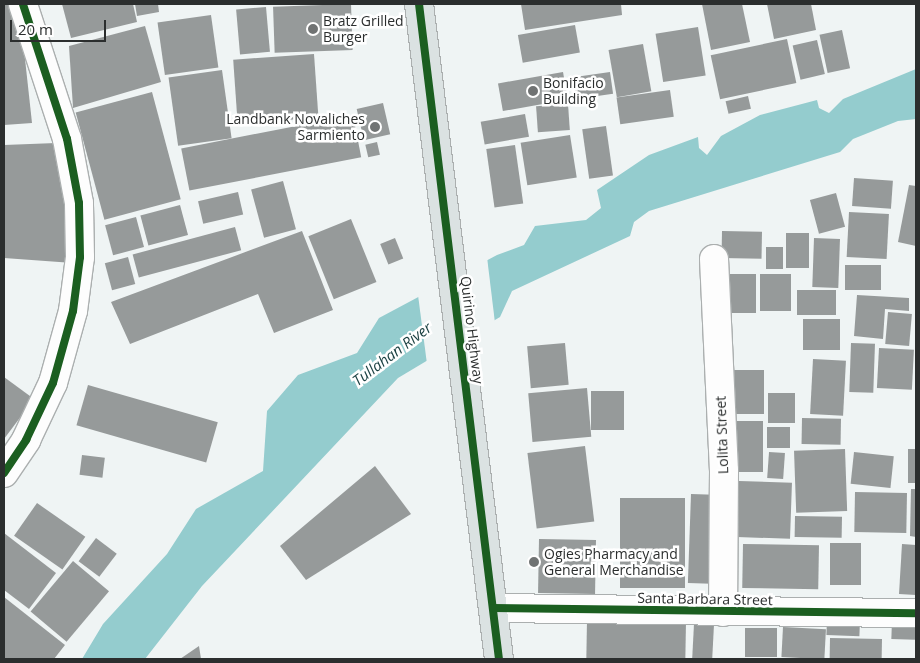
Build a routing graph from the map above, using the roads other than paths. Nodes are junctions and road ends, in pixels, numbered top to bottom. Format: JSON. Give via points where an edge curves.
{"nodes":[{"id":1,"x":23,"y":4,"type":"edge"},
{"id":2,"x":419,"y":4,"type":"edge"},
{"id":3,"x":714,"y":260,"type":"dead end"},
{"id":4,"x":4,"y":474,"type":"edge"},
{"id":5,"x":493,"y":608,"type":"junction"},
{"id":6,"x":723,"y":612,"type":"junction"},
{"id":7,"x":916,"y":613,"type":"edge"},
{"id":8,"x":499,"y":659,"type":"edge"}],
"edges":[{"from":1,"to":4,"type":"street","via":[[66,139],[79,203],[80,257],[73,311],[53,383],[26,440]]},
{"from":2,"to":5,"type":"main road","name":"Quirino Highway"},
{"from":3,"to":6,"type":"street","name":"Lolita Street","via":[[724,471]]},
{"from":5,"to":6,"type":"street","name":"Santa Barbara Street"},
{"from":5,"to":8,"type":"main road","name":"Quirino Highway"},
{"from":6,"to":7,"type":"street","name":"Santa Barbara Street"}]}
